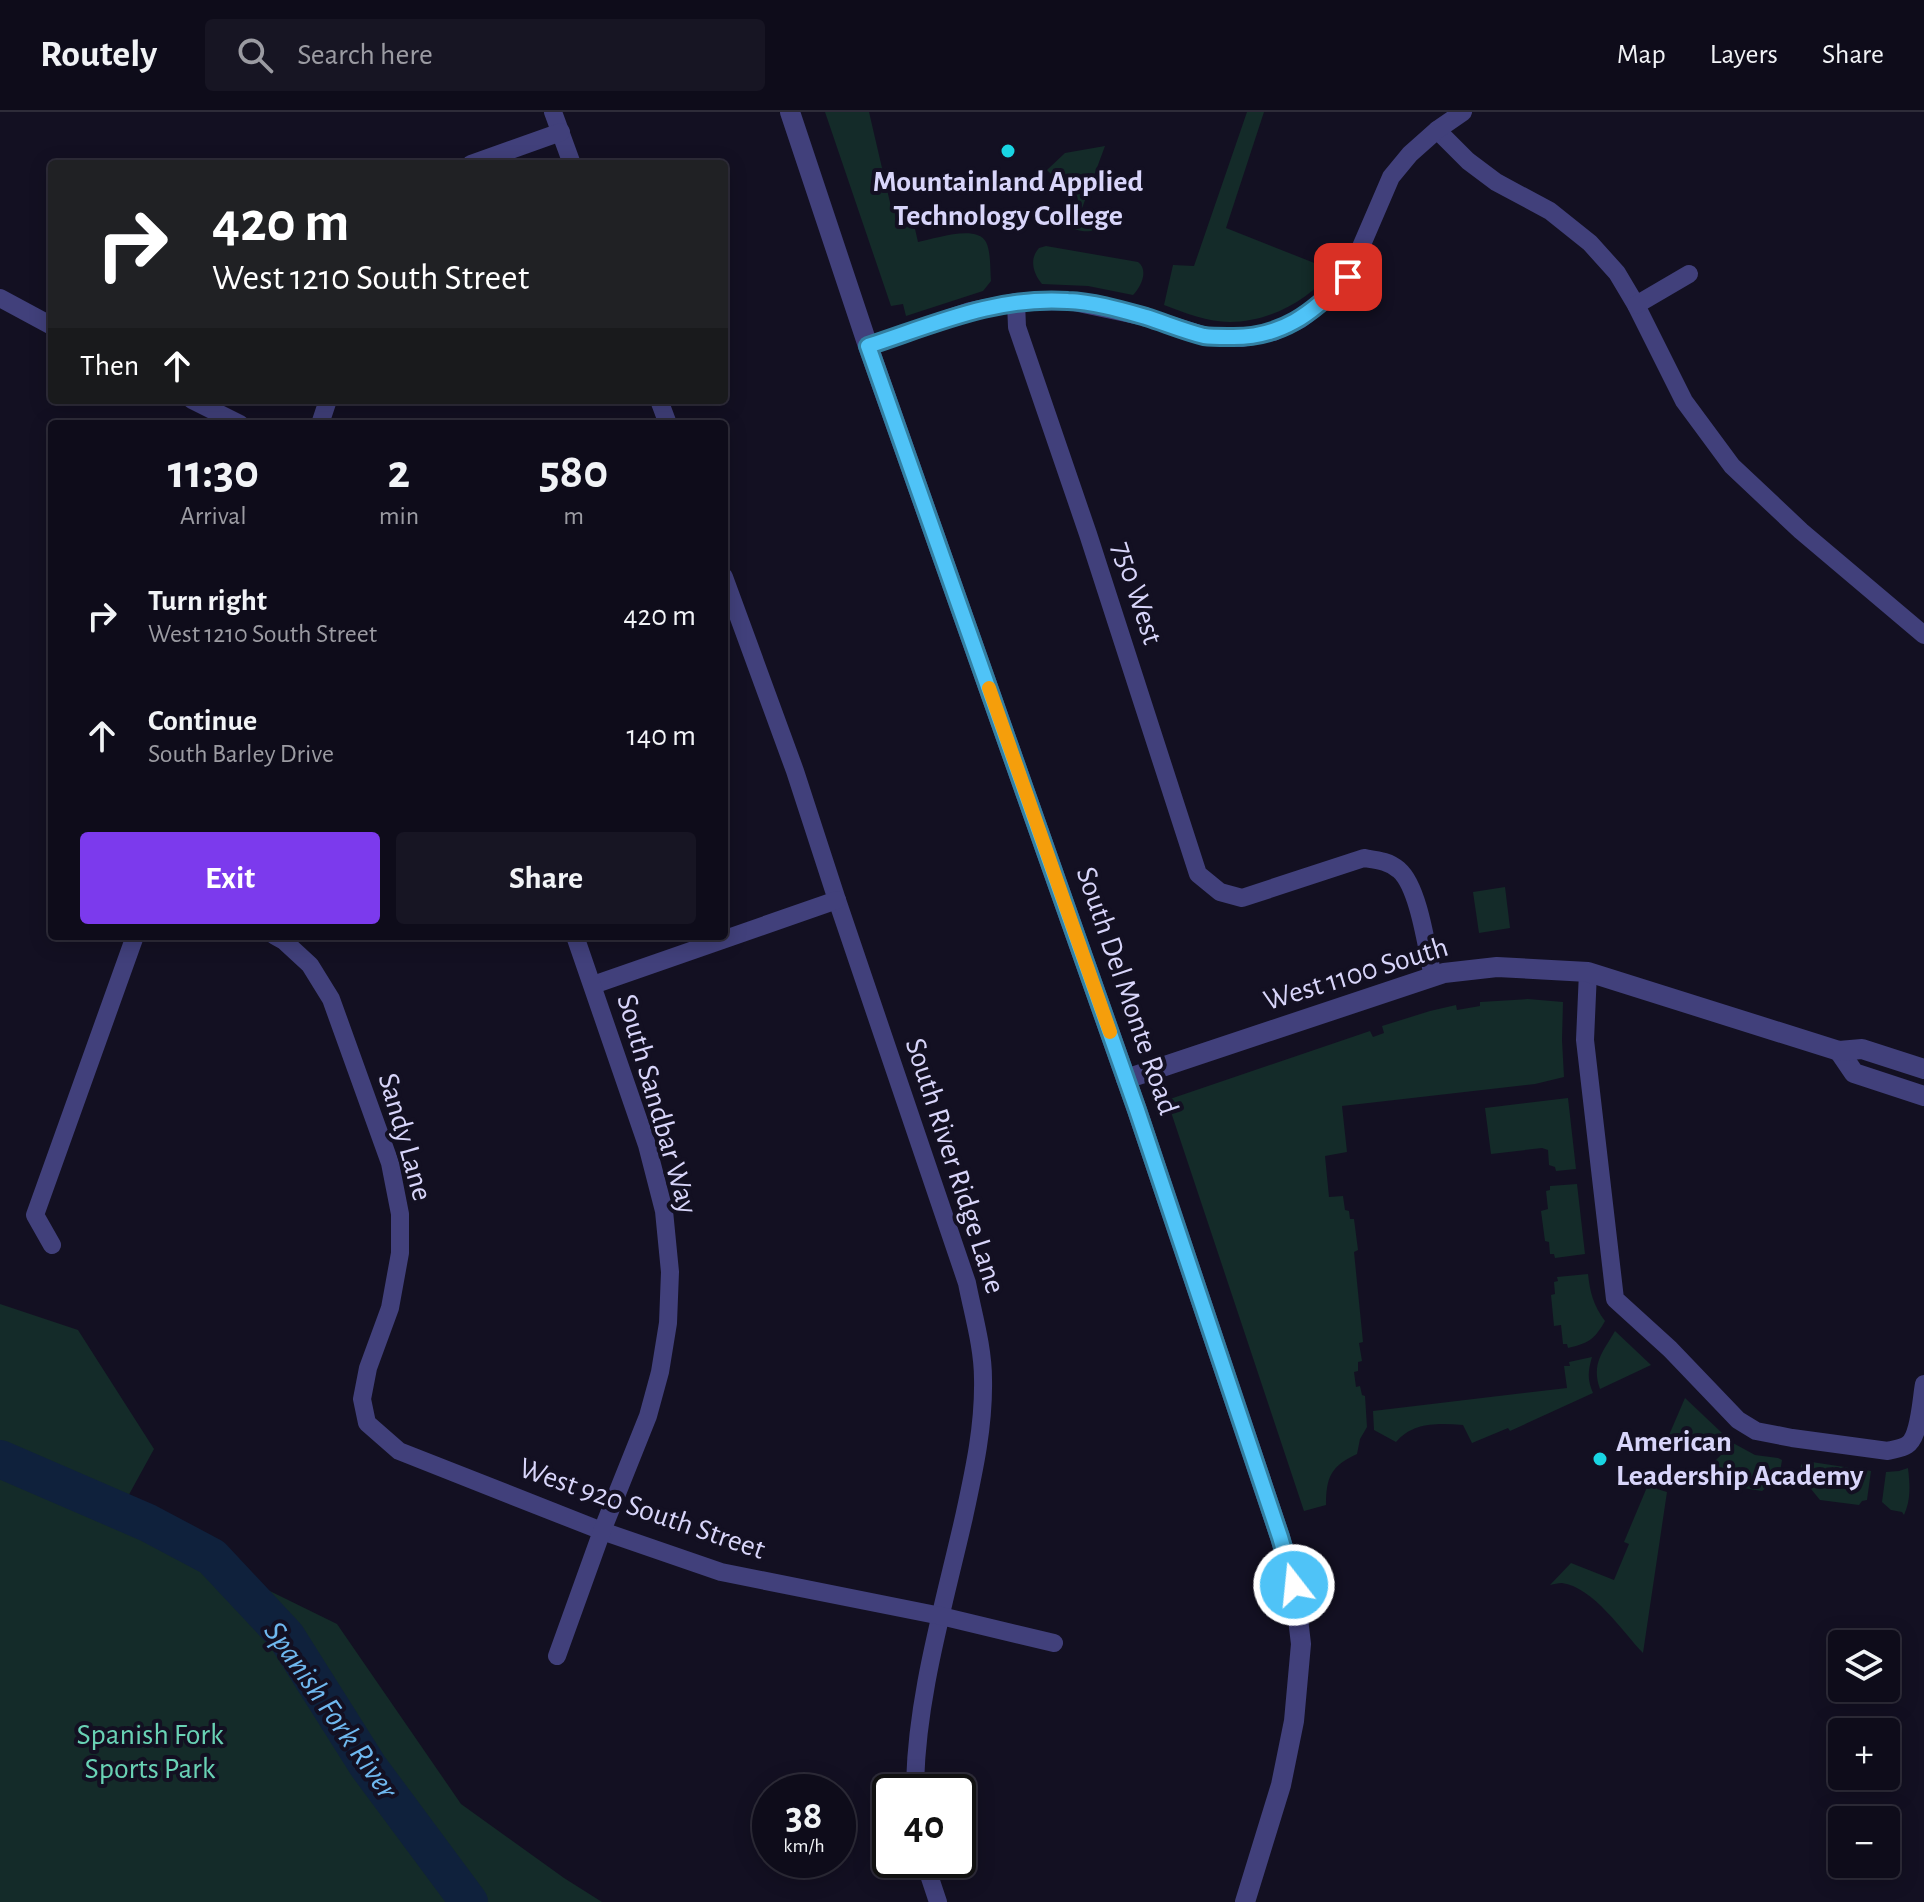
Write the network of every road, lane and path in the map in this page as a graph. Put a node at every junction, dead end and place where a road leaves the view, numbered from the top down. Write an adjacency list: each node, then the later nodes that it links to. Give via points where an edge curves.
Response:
1 (553, 112): 5 (street)
2 (790, 112): 13 (street, South Del Monte Road)
3 (1463, 112): 4 (street)
4 (1437, 130): 10 (street, via 1391,177 1348,277 1301,319 1273,332 1242,338 1206,336 1083,303); 11 (street, via 1496,182 1550,211 1590,243)
5 (561, 132): 6 (street); 7 (street)
6 (482, 160)
7 (571, 160)
8 (1689, 274): 11 (street)
9 (0, 298): 12 (street)
10 (1016, 302): 13 (street, via 970,311); 25 (street, 750 West, via 1017,327 1198,874 1220,892 1242,898 1364,858 1384,861 1413,888)
11 (1636, 305): 17 (street, via 1684,401 1732,466)
12 (48, 324)
13 (868, 346): 29 (street, South Del Monte Road)
14 (200, 404): 15 (street)
15 (232, 420)
16 (728, 588): 18 (street, South River Ridge Lane)
17 (1924, 635)
18 (837, 900): 19 (street); 35 (street, South River Ridge Lane, via 967,1283 984,1376 974,1471)
19 (728, 938)
20 (134, 940): 31 (street, via 35,1215)
21 (282, 940): 33 (street, Sandy Lane, via 310,965 331,999 390,1163 400,1214 400,1253 390,1308 362,1399)
22 (576, 940): 26 (street, South Sandbar Way)
23 (722, 940): 26 (street)
24 (1588, 972): 25 (street, West 1100 South, via 1497,967); 27 (street, West 1100 South); 32 (street, via 1585,1040 1615,1299 1738,1420 1756,1431 1888,1451 1901,1448 1915,1435)
25 (1433, 977): 29 (street, West 1100 South)
26 (593, 985): 34 (street, South Sandbar Way, via 647,1145 664,1211 670,1272 660,1372)
27 (1839, 1051): 28 (street, West 1100 South, via 1862,1049); 30 (street, West 1100 South, via 1854,1073)
28 (1924, 1069)
29 (1126, 1079): 41 (street, South Del Monte Road, via 1294,1585 1301,1644 1294,1721 1281,1785)
30 (1924, 1096)
31 (52, 1245)
32 (1924, 1384)
33 (367, 1423): 34 (street, West 920 South Street, via 399,1451)
34 (602, 1531): 35 (street, West 920 South Street, via 721,1572); 37 (street, South Sandbar Way)
35 (941, 1616): 36 (street, West 920 South Street); 38 (street, South River Ridge Lane)
36 (1054, 1643)
37 (557, 1656)
38 (915, 1774)
39 (930, 1878): 40 (street)
40 (938, 1902)
41 (1245, 1902)

